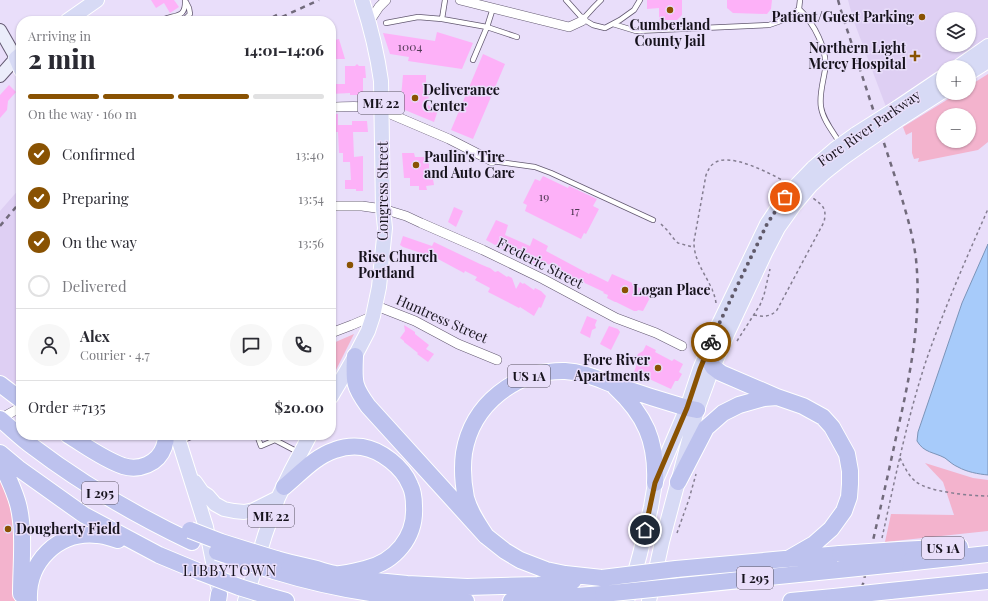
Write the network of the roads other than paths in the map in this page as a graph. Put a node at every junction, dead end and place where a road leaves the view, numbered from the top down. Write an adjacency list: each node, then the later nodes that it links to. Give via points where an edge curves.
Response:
1 (185, 0): 14 (lane, via 184,11); 15 (lane, via 189,8)
2 (362, 0): 18 (main road, Congress Street / ME 22)
3 (386, 0): 18 (street)
4 (445, 0): 16 (lane)
5 (460, 0): 11 (street)
6 (566, 0): 17 (lane)
7 (601, 0): 17 (lane)
8 (640, 0): 20 (lane, via 634,10)
9 (800, 0): 12 (lane)
10 (95, 1): 13 (main road)
11 (492, 8): 17 (street, via 569,27); 21 (lane)
12 (799, 9): 20 (lane, via 784,20 769,25 636,31); 38 (lane, via 811,23 820,41 825,58 820,93 821,108)
13 (74, 16)
14 (173, 16)
15 (188, 16)
16 (442, 19): 19 (lane, via 418,17); 21 (lane)
17 (583, 19): 20 (lane, via 606,28)
18 (369, 22): 35 (main road, Congress Street / ME 22, via 379,65)
19 (386, 23)
20 (613, 24)
21 (487, 27): 23 (lane); 26 (lane)
22 (0, 30): 25 (main road)
23 (517, 37)
24 (988, 46): 27 (main road)
25 (16, 56)
26 (473, 60)
27 (968, 60)
28 (988, 61): 30 (main road)
29 (16, 63): 31 (main road)
30 (976, 69)
31 (0, 76)
32 (936, 83): 36 (main road, Fore River Parkway)
33 (936, 94): 36 (main road, Fore River Parkway)
34 (336, 107): 35 (street)
35 (381, 109): 39 (street); 42 (main road, Congress Street / ME 22)
36 (899, 113): 37 (main road, Fore River Parkway, bridge)
37 (858, 140): 38 (main road, Fore River Parkway); 40 (main road, Fore River Parkway, via 842,158)
38 (841, 144): 40 (main road, Fore River Parkway)
39 (492, 161): 43 (lane, via 536,167)
40 (819, 170): 49 (main road, Fore River Parkway, bridge, via 811,186 790,200 728,332)
41 (336, 206): 42 (street, Frederic Street)
42 (383, 209): 44 (main road, Congress Street / ME 22, via 385,228); 46 (street, Frederic Street, via 406,216 483,250 616,318)
43 (653, 220)
44 (374, 310): 45 (street, via 352,325); 47 (main road, Congress Street / ME 22, via 368,331); 48 (street, Huntress Street, via 415,321 458,344)
45 (336, 331)
46 (682, 346)
47 (356, 356): 52 (main road, Congress Street / ME 22); 74 (highway, via 354,379 359,394)
48 (497, 360)
49 (709, 361): 54 (highway, via 721,373); 55 (main road, Fore River Parkway, via 700,369)
50 (612, 384): 55 (highway, US 1A); 71 (highway, via 632,404 648,430 656,467); 74 (highway, US 1A, via 576,372 547,372 527,377 508,386 485,405 468,437 463,476 467,499 475,519)
51 (4, 387): 53 (highway)
52 (336, 389)
53 (16, 396)
54 (777, 397): 70 (highway, via 739,405 723,413 706,428); 79 (highway, via 803,406 823,417 832,426 847,454 850,471 849,497 844,511 831,529 814,544)
55 (692, 409): 70 (main road, Fore River Parkway); 71 (main road, Fore River Parkway)
56 (16, 411): 57 (street)
57 (0, 419): 58 (highway, I 295)
58 (16, 433)
59 (24, 440): 73 (highway, I 295, via 104,496)
60 (76, 440): 61 (highway, via 106,458 133,468 152,463)
61 (171, 440)
62 (175, 440): 69 (main road)
63 (259, 440): 64 (lane, via 262,446)
64 (275, 440): 67 (lane)
65 (307, 440): 67 (main road, ME 22)
66 (0, 453): 75 (highway, I 295, via 84,515)
67 (300, 453): 72 (main road, ME 22)
68 (0, 461): 87 (highway, via 15,495 20,515)
69 (189, 473): 72 (main road, via 202,492 224,509 244,512 254,510); 73 (main road)
70 (678, 482): 94 (main road, Fore River Parkway)
71 (655, 483): 93 (main road, Fore River Parkway)
72 (281, 492): 82 (highway, via 317,459 336,449 348,447 374,450 394,463 404,474 413,496 414,511 413,525 408,538 390,559 356,571); 89 (main road, ME 22)
73 (196, 533): 81 (highway, bridge); 86 (main road)
74 (486, 536): 83 (highway, US 1A, via 520,560 546,570)
75 (140, 545): 88 (highway, via 88,534 63,541 50,549 37,564 30,583); 90 (highway, I 295, bridge, via 239,587)
76 (988, 546): 78 (highway, US 1A)
77 (988, 554): 78 (highway, I 295)
78 (897, 556): 80 (highway, I 295, bridge)
79 (788, 559): 80 (highway, US 1A); 83 (highway, US 1A, bridge)
80 (839, 562): 92 (highway, I 295, bridge, via 672,587)
81 (275, 565): 82 (highway); 91 (highway, via 300,579 336,587 399,597)
82 (336, 574): 83 (highway, via 376,581 467,587 538,585)
83 (602, 578)
84 (988, 581): 85 (highway)
85 (890, 594): 95 (highway, bridge); 96 (highway)
86 (219, 599)
87 (22, 601)
88 (29, 601)
89 (245, 601)
90 (286, 601)
91 (466, 601)
92 (511, 601)
93 (627, 601)
94 (648, 601)
95 (791, 601)
96 (871, 601)

